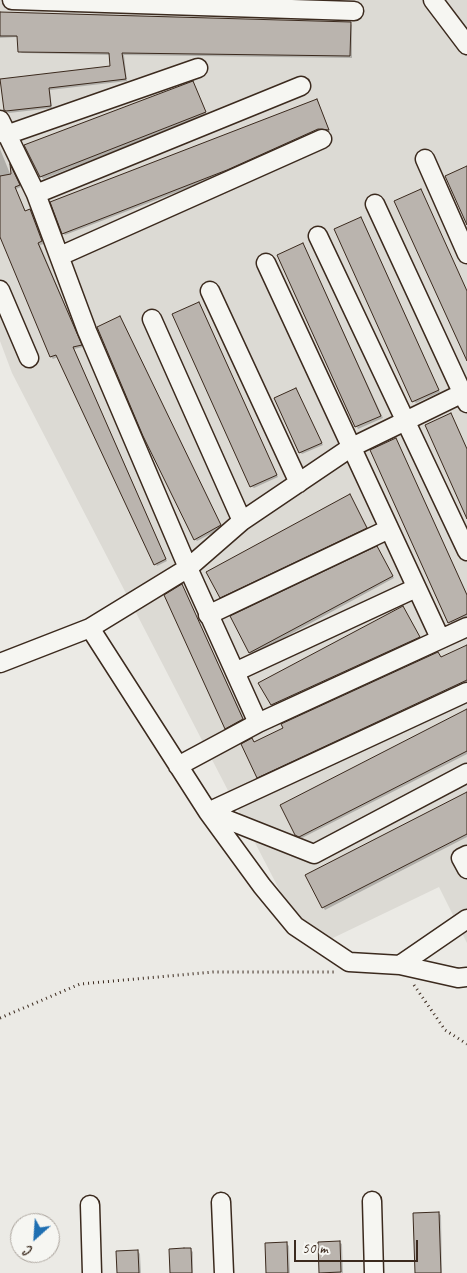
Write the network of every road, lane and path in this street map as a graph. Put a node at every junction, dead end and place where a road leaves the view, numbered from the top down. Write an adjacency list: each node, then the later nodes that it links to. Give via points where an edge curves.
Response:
1 (12, 0): 3 (street)
2 (433, 0): 4 (street)
3 (354, 11)
4 (467, 45)
5 (198, 68): 7 (street)
6 (301, 86): 10 (street)
7 (3, 128): 10 (street)
8 (322, 140): 14 (street)
9 (425, 159): 13 (street)
10 (36, 194): 14 (street)
11 (375, 204): 20 (street)
12 (318, 236): 21 (street)
13 (467, 254)
14 (60, 256): 27 (street, via 87,331)
15 (266, 263): 22 (street)
16 (0, 290): 19 (street)
17 (210, 291): 23 (street)
18 (152, 319): 24 (street)
19 (29, 358)
20 (466, 396): 21 (street)
21 (406, 421): 22 (street); 26 (street)
22 (350, 448): 23 (street); 25 (street)
23 (299, 483): 24 (street)
24 (242, 521): 27 (street)
25 (389, 529): 28 (street); 29 (street)
26 (467, 551)
27 (188, 568): 29 (street); 31 (street)
28 (416, 588): 32 (street); 34 (street)
29 (208, 615): 34 (street)
30 (467, 627): 32 (street)
31 (90, 628): 33 (street); 37 (street)
32 (440, 638): 36 (street)
33 (0, 663)
34 (235, 672): 36 (street)
35 (467, 692): 39 (street)
36 (258, 723): 37 (street)
37 (178, 766): 39 (street)
38 (467, 773): 39 (street, via 314,854)
39 (208, 812): 43 (street, via 295,926 349,962)
40 (467, 855): 41 (street, via 462,858)
41 (467, 869)
42 (467, 919): 43 (street)
43 (400, 965): 45 (street, via 458,978); 47 (path, via 445,1030)
44 (340, 972): 46 (path, via 213,972 80,984)
45 (467, 977)
46 (0, 1018)
47 (467, 1044)
48 (372, 1201): 53 (street)
49 (221, 1202): 52 (street)
50 (90, 1205): 51 (street)
51 (92, 1273)
52 (224, 1273)
53 (374, 1273)

